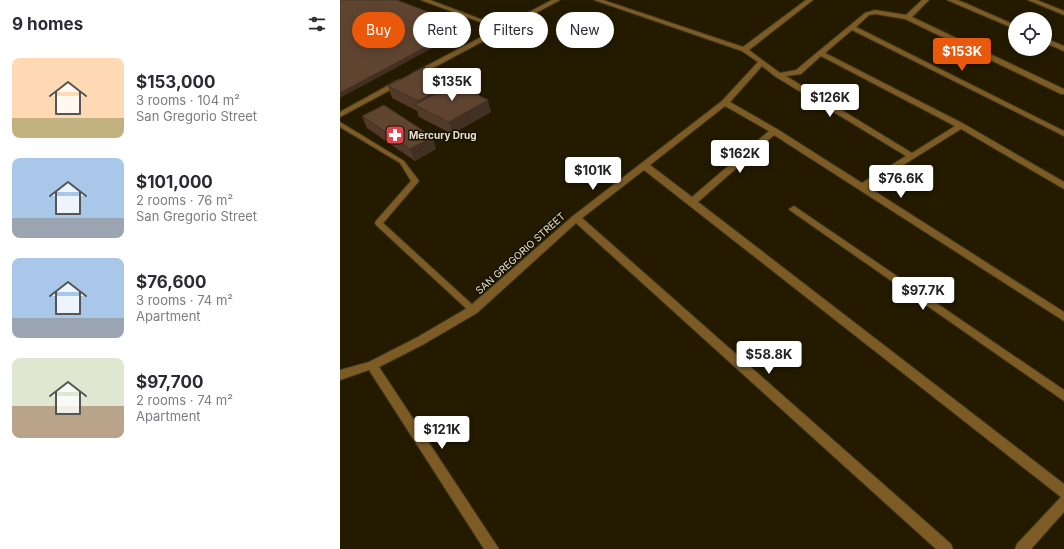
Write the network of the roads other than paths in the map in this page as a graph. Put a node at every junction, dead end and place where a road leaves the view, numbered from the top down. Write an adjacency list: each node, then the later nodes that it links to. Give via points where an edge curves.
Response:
1 (424, 0): 11 (street)
2 (557, 0): 8 (street)
3 (597, 0): 17 (street)
4 (810, 0): 17 (street)
5 (926, 0): 10 (street)
6 (950, 0): 12 (street)
7 (1031, 0): 9 (street)
8 (533, 12)
9 (1064, 13)
10 (907, 17): 13 (street, via 875,12 867,14); 21 (street)
11 (479, 20)
12 (1008, 24)
13 (850, 27): 18 (street); 27 (street)
14 (479, 40): 23 (street)
15 (1052, 43): 16 (street)
16 (1064, 49)
17 (744, 50): 19 (street)
18 (821, 53): 20 (street, via 798,72); 25 (street)
19 (762, 62): 20 (street); 22 (street, SAN GREGORIO STREET)
20 (779, 75): 28 (street)
21 (1064, 92)
22 (724, 103): 26 (street); 29 (street, SAN GREGORIO STREET)
23 (340, 115)
24 (340, 124): 35 (lane, via 402,162 415,181 379,223)
25 (961, 126): 28 (street); 30 (street)
26 (774, 131): 31 (street); 32 (street)
27 (1064, 134)
28 (912, 156): 31 (street)
29 (644, 165): 32 (street); 34 (street, SAN GREGORIO STREET)
30 (1064, 186)
31 (862, 187): 36 (street)
32 (692, 202): 40 (street)
33 (794, 208): 39 (street)
34 (576, 218): 35 (street, SAN GREGORIO STREET); 43 (street)
35 (473, 310): 37 (street, SAN GREGORIO STREET)
36 (1064, 317)
37 (372, 365): 38 (street, SAN GREGORIO STREET); 42 (street)
38 (340, 375)
39 (1064, 396)
40 (1064, 492)
41 (1064, 502): 44 (street)
42 (492, 549)
43 (946, 549)
44 (1022, 549)

